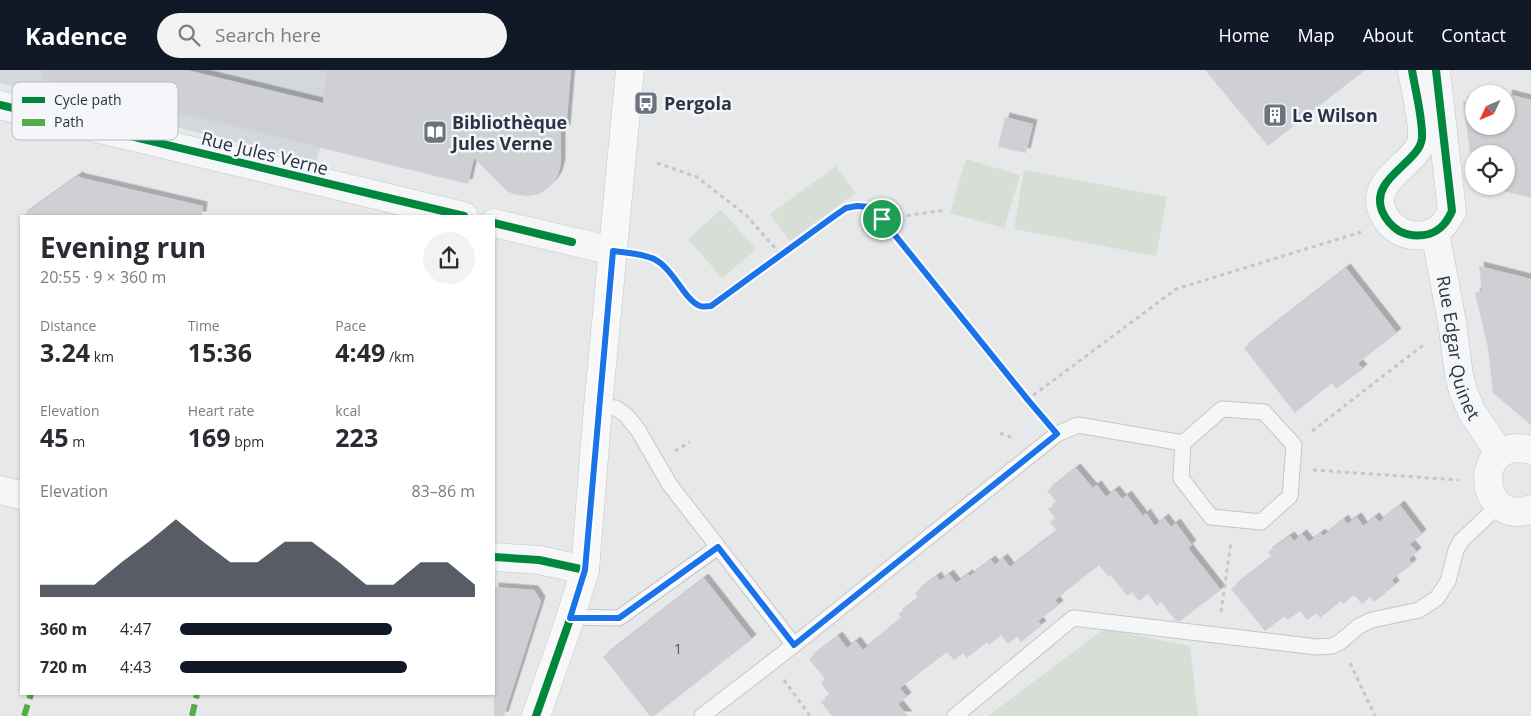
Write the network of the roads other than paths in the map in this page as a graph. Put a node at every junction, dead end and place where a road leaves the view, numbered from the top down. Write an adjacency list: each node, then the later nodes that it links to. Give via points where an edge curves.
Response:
1 (630, 70): 8 (street)
2 (1412, 70): 7 (street, via 1422,139 1418,150 1391,176 1380,206 1389,223 1400,231 1412,236)
3 (1436, 70): 7 (street, via 1452,211 1447,222)
4 (146, 140): 5 (street, Rue Jules Verne)
5 (460, 215)
6 (495, 224): 8 (street)
7 (1435, 232): 12 (street, Rue Edgar Quinet, via 1463,391 1472,412)
8 (613, 251): 9 (street)
9 (598, 407): 17 (lane, via 616,408 627,416 670,485); 19 (street)
10 (1183, 443): 10 (lane, via 1222,409 1264,412 1294,445 1290,496 1261,522 1211,517 1181,478); 21 (lane, via 1078,424 1057,434)
11 (1531, 450): 12 (street, via 1516,448)
12 (1500, 454): 14 (street, via 1490,467)
13 (0, 490): 15 (street)
14 (1493, 494): 16 (street, via 1517,512); 24 (lane, via 1456,550 1448,581 1437,598 1419,610 1365,623 1332,646 1317,647 1073,618)
15 (20, 495)
16 (1531, 509)
17 (718, 547): 20 (lane, via 619,618); 21 (lane)
18 (495, 557): 19 (street, via 540,560)
19 (585, 570): 20 (street)
20 (570, 618): 22 (street)
21 (794, 645): 23 (lane)
22 (536, 716)
23 (702, 716)
24 (955, 716)

